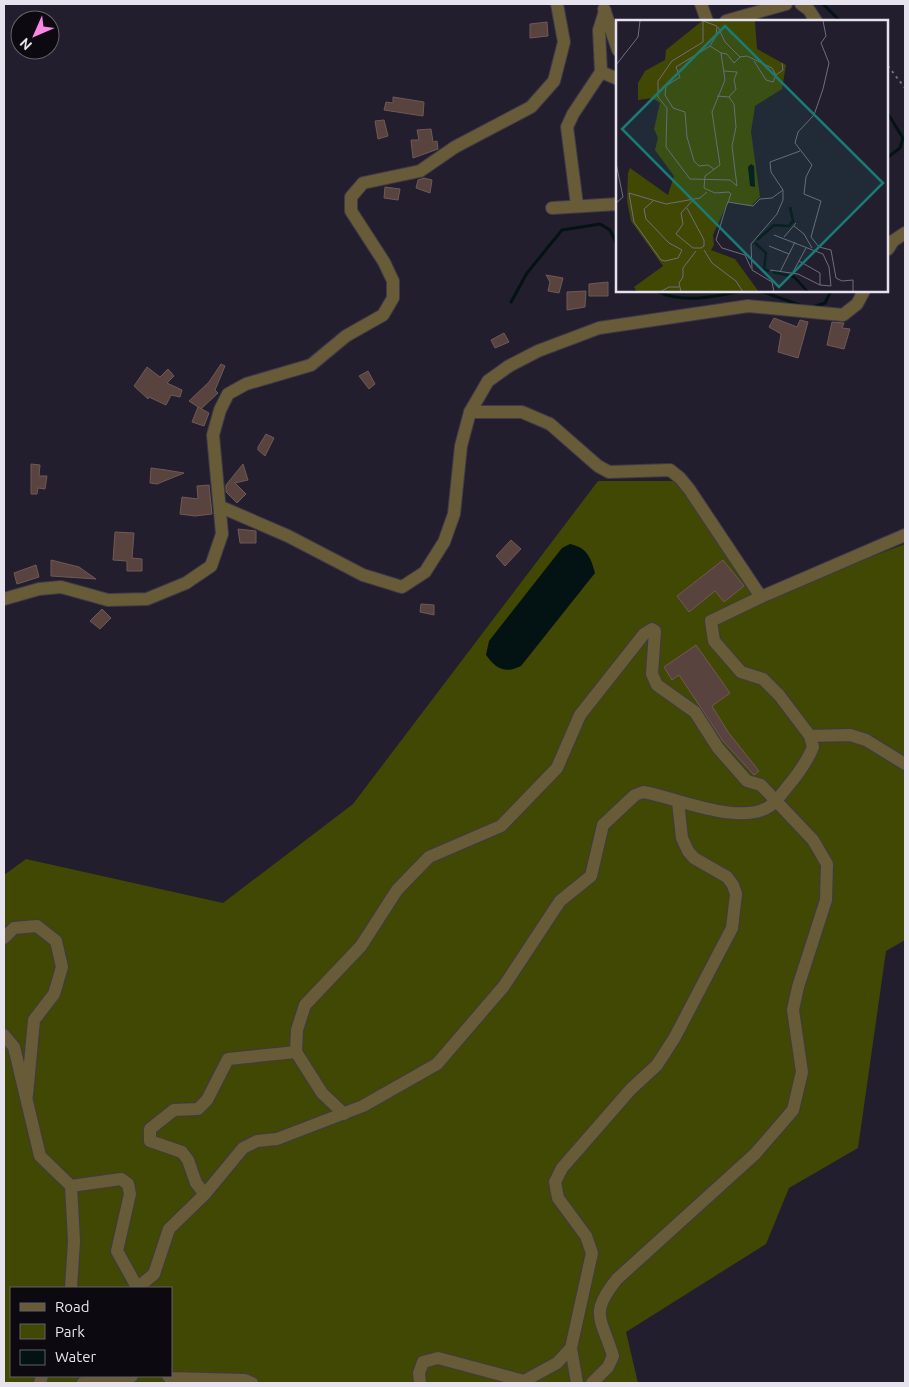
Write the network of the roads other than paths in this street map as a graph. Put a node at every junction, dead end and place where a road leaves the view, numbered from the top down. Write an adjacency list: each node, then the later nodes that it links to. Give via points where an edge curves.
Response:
1 (557, 4): 19 (street, via 564,42 554,81 531,107 455,147 420,171 363,184 351,196 352,211 393,281 393,298 384,314 346,336 311,365 246,384 228,394 213,435)
2 (701, 4): 6 (street)
3 (786, 4): 7 (street)
4 (801, 4): 8 (street)
5 (604, 7): 9 (street); 10 (street, via 599,30)
6 (707, 20)
7 (730, 20)
8 (815, 20)
9 (616, 44)
10 (601, 72): 11 (street); 13 (street, via 567,127)
11 (616, 79)
12 (616, 204): 13 (street)
13 (577, 205): 14 (street)
14 (552, 208)
15 (905, 233): 16 (street)
16 (889, 248)
17 (863, 292): 18 (street, via 857,304 843,315 748,306 599,328 538,351 509,366 488,381)
18 (470, 412): 19 (street, via 461,446 454,514 444,542 425,572 402,587 363,575 288,536); 21 (street, via 522,412 550,424 609,472 670,470 689,489)
19 (221, 507): 24 (street, via 222,534 211,566 186,582 147,598 108,600 61,587 39,589)
20 (905, 535): 22 (street)
21 (752, 585): 22 (street); 23 (street)
22 (790, 586): 23 (street)
23 (761, 597): 25 (street, via 711,621 714,641 741,672 763,679)
24 (4, 599)
25 (810, 736): 26 (street, via 850,735 866,740); 27 (street, via 813,747 806,764)
26 (905, 764)
27 (776, 800): 28 (street, via 769,807 749,814); 31 (street, via 761,785 747,781 718,748 695,712 657,685 652,674 656,637 652,629 644,634 580,715 557,768 507,820 501,826 429,858 397,890 360,946 305,1005 297,1030); 45 (street, via 813,840 827,864 826,900 793,1010 802,1072 793,1110 755,1154 617,1279 602,1298 599,1314 613,1356 608,1367)
28 (678, 802): 33 (street, via 643,792 603,825 591,876 560,902 504,986 437,1064); 38 (street, via 682,838 688,851 727,877 733,885 736,894 732,928 675,1037 656,1066 631,1088 562,1168 555,1182 558,1198 586,1236 592,1253)
29 (4, 938): 32 (street, via 14,928 37,926 56,941 62,967 54,994 34,1020)
30 (4, 1034): 32 (street, via 14,1047)
31 (296, 1052): 33 (street, via 322,1093); 35 (street, via 228,1059 198,1109 174,1110 150,1129 150,1141 182,1152 196,1184)
32 (26, 1105): 34 (street, via 40,1156)
33 (344, 1114): 35 (street, via 243,1148)
34 (71, 1186): 36 (street, via 74,1241); 37 (street, via 121,1179 128,1184 130,1194 117,1252)
35 (205, 1194): 37 (street, via 169,1228 154,1274)
36 (71, 1287)
37 (137, 1287)
38 (571, 1348): 43 (street, via 557,1363 524,1381 438,1358 423,1362); 44 (street)
39 (130, 1377): 41 (street)
40 (169, 1377): 42 (street)
41 (83, 1383)
42 (252, 1383)
43 (420, 1383)
44 (577, 1383)
45 (592, 1383)

